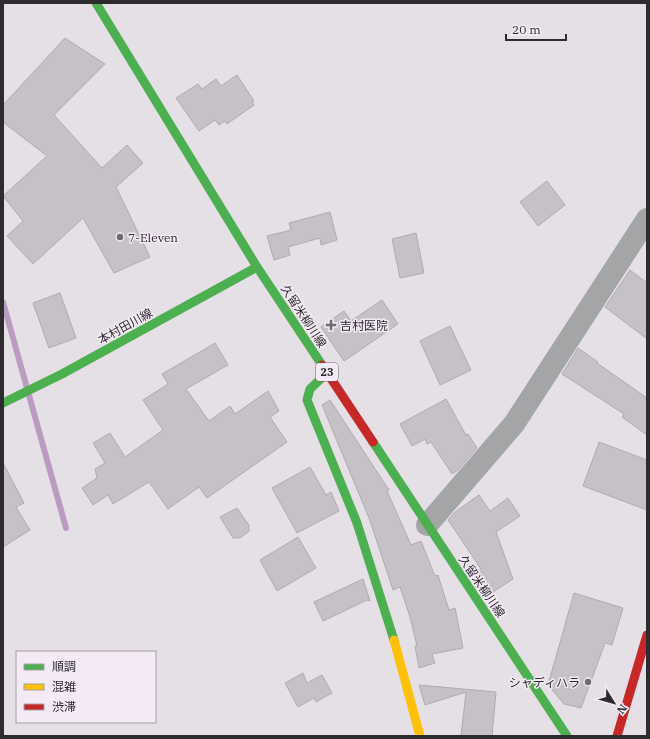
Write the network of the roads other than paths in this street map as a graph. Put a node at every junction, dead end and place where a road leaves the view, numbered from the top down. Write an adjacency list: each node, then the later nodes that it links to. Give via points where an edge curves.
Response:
1 (96, 3): 3 (main road, 久留米柳川線 / 23)
2 (647, 219): 6 (street, via 514,424)
3 (258, 267): 4 (main road, 久留米柳川線 / 23); 5 (main road, 本村田川線, via 62,374)
4 (327, 372): 6 (main road, 久留米柳川線 / 23); 8 (main road, via 310,389 307,400 357,523 385,606)
5 (3, 403)
6 (427, 525): 9 (main road, 久留米柳川線 / 23)
7 (647, 635): 10 (main road)
8 (420, 736)
9 (567, 736)
10 (617, 736)

